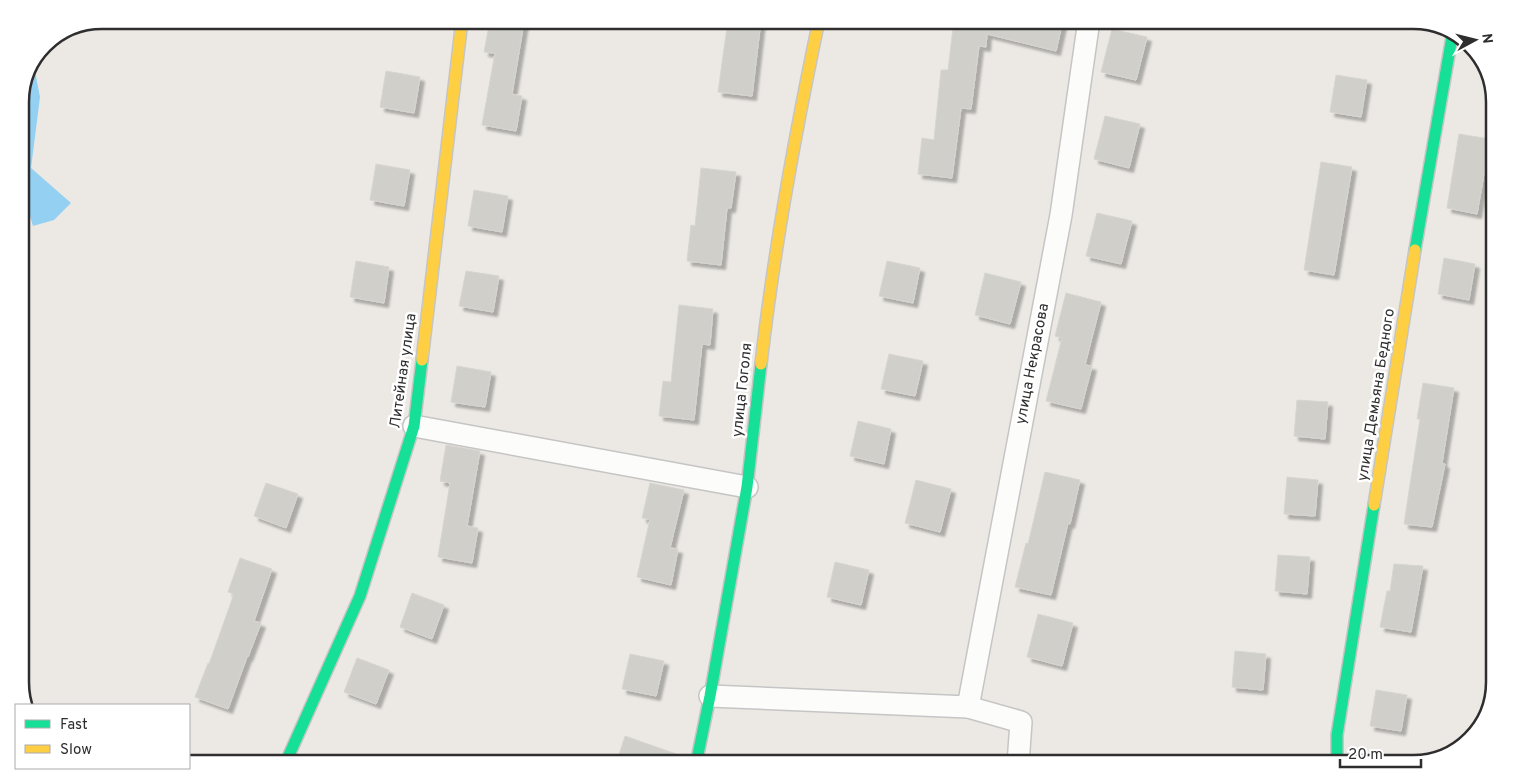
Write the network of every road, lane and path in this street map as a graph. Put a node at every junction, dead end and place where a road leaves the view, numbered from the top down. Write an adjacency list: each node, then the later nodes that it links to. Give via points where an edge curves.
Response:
1 (461, 29): 5 (street, Литейная улица)
2 (817, 29): 6 (street, улица Гоголя, via 796,129 766,312)
3 (1088, 29): 8 (street, улица Некрасова, via 1061,215)
4 (1450, 48): 12 (street, улица Демьяна Бедного, via 1401,334 1337,735)
5 (414, 426): 6 (street); 9 (street, Литейная улица, via 360,596)
6 (747, 487): 7 (street, улица Гоголя)
7 (710, 696): 8 (street); 10 (street, улица Гоголя)
8 (968, 707): 11 (street, via 1020,722)
9 (289, 755)
10 (698, 755)
11 (1018, 755)
12 (1337, 755)

